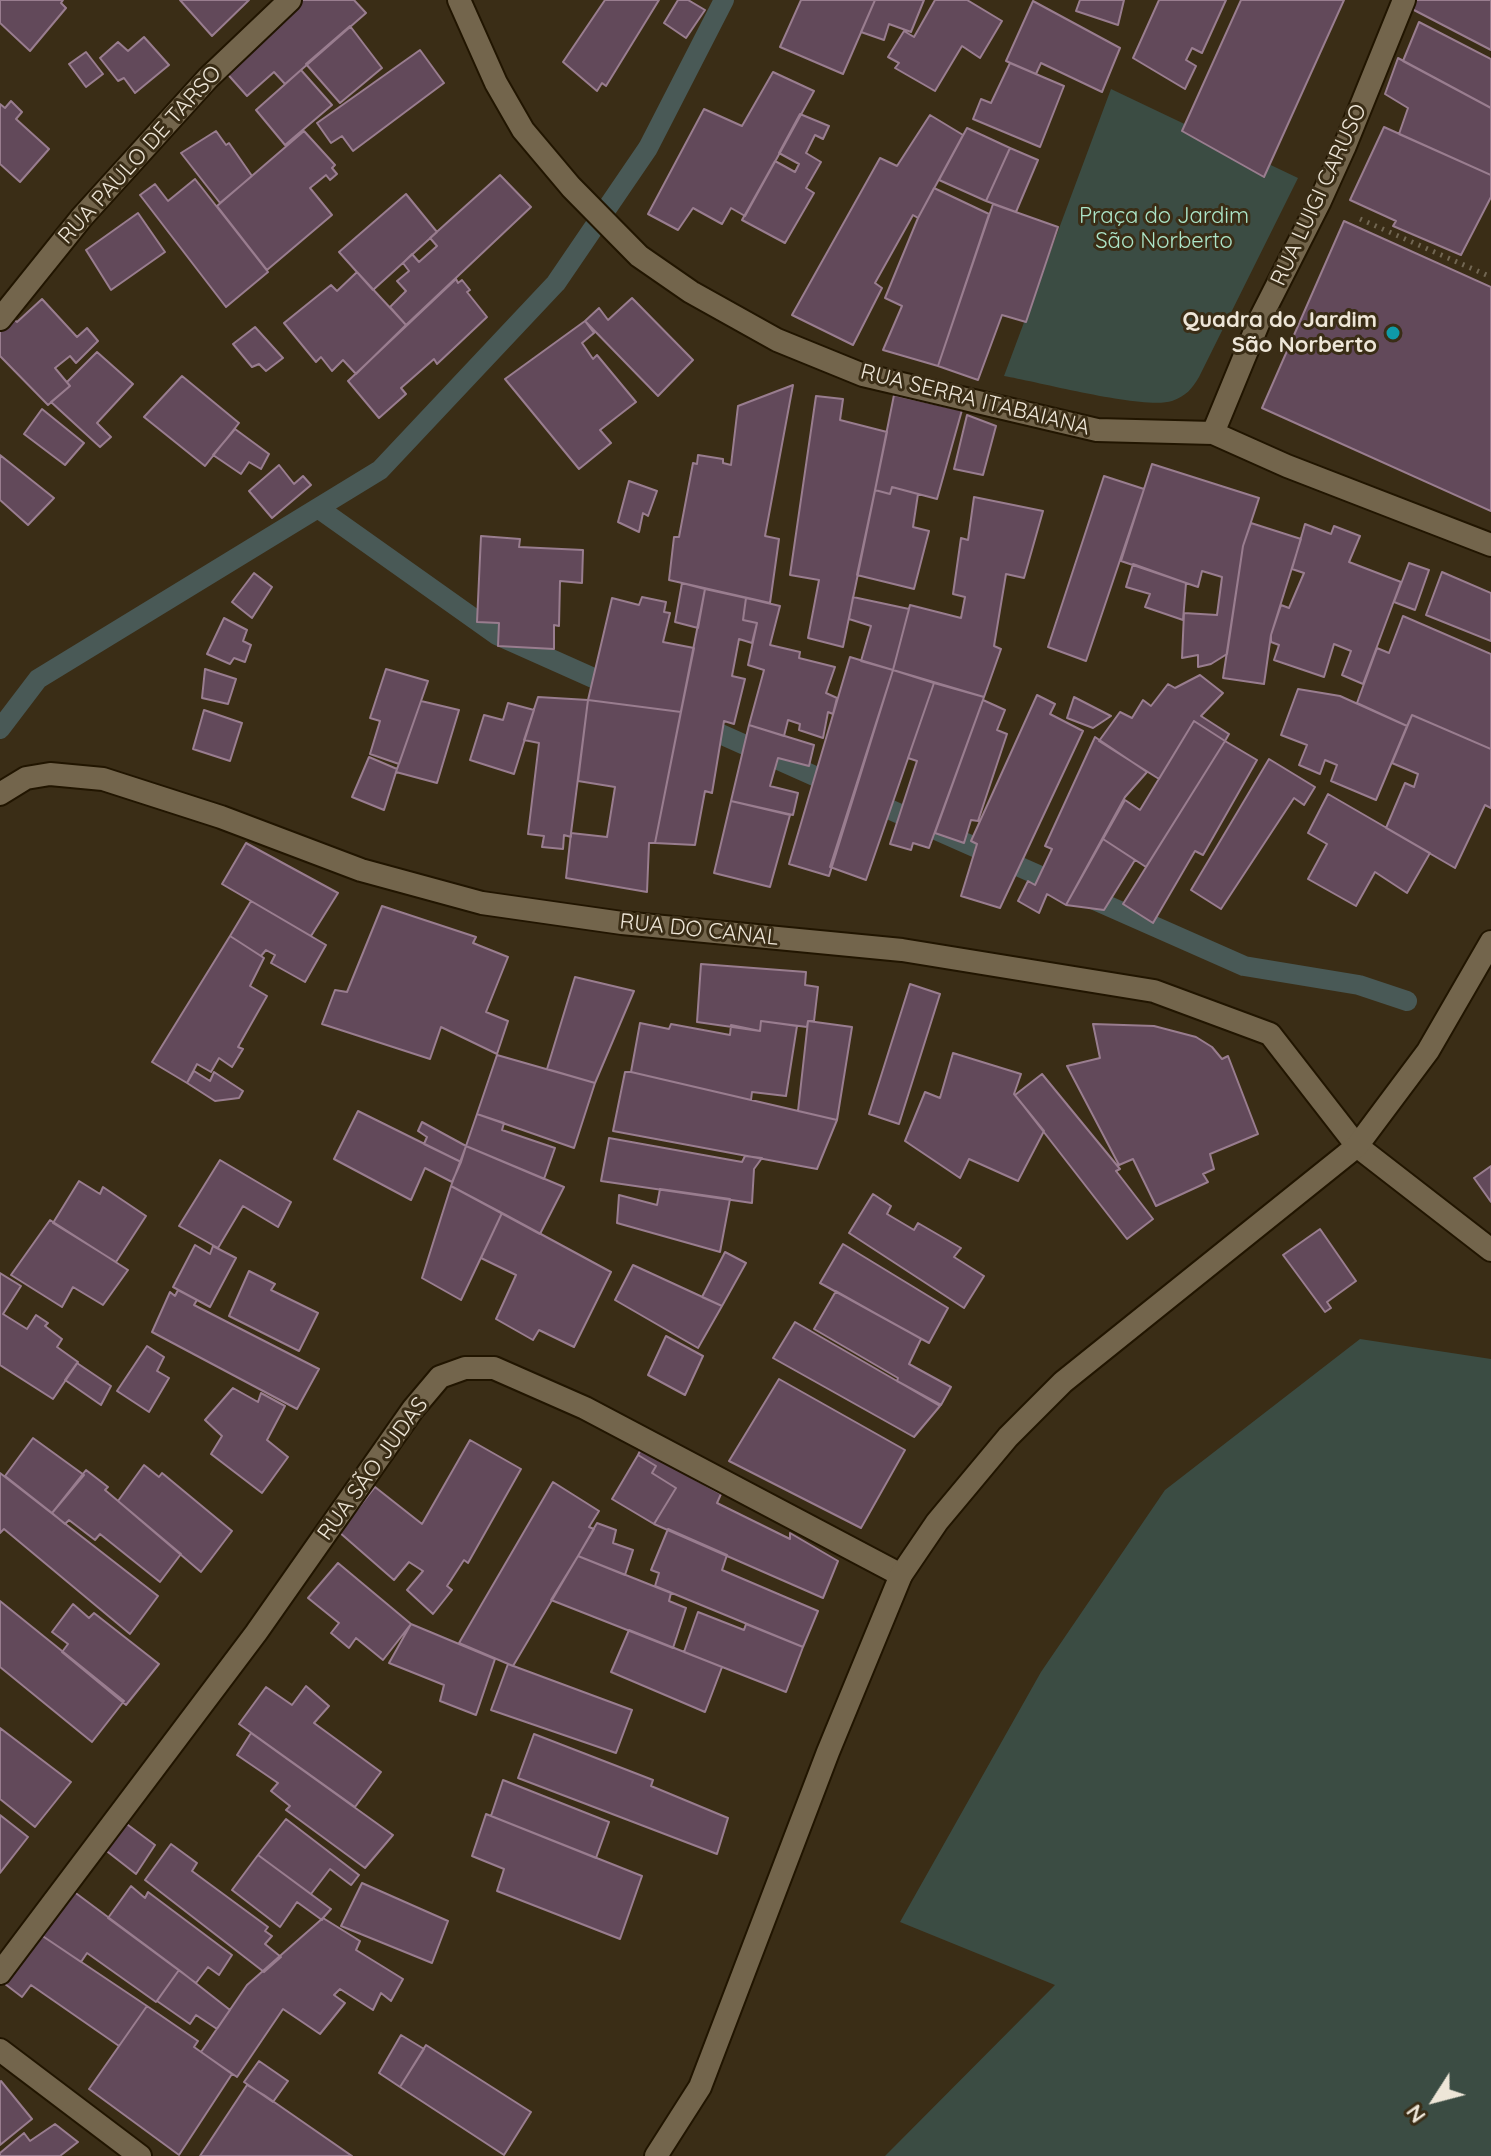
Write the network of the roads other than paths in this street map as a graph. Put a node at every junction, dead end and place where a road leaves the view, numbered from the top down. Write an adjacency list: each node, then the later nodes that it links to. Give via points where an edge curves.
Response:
1 (290, 0): 4 (street, RUA PAULO DE TARSO, via 134,159)
2 (459, 0): 5 (street, RUA SERRA ITABAIANA, via 523,130 639,256 691,292 777,340 863,375 1097,430)
3 (1404, 0): 5 (street, RUA LUIGI CARUSO, via 1320,201 1260,319)
4 (0, 319)
5 (1213, 433): 6 (street, RUA SERRA ITABAIANA)
6 (1491, 545)
7 (0, 794): 9 (street, RUA DO CANAL, via 26,778 50,774 103,779 361,870 482,903 622,923 902,950 1154,991 1270,1034)
8 (1491, 942): 9 (street, via 1428,1051)
9 (1357, 1146): 10 (street, RUA DO CANAL); 11 (street, via 1063,1382 970,1480)
10 (1491, 1250)
11 (901, 1575): 12 (street, RUA SÃO JUDAS, via 585,1408 494,1368 465,1368 440,1377 256,1633); 15 (street, via 700,2087)
12 (0, 1973)
13 (0, 2050): 14 (street)
14 (140, 2156)
15 (656, 2156)

